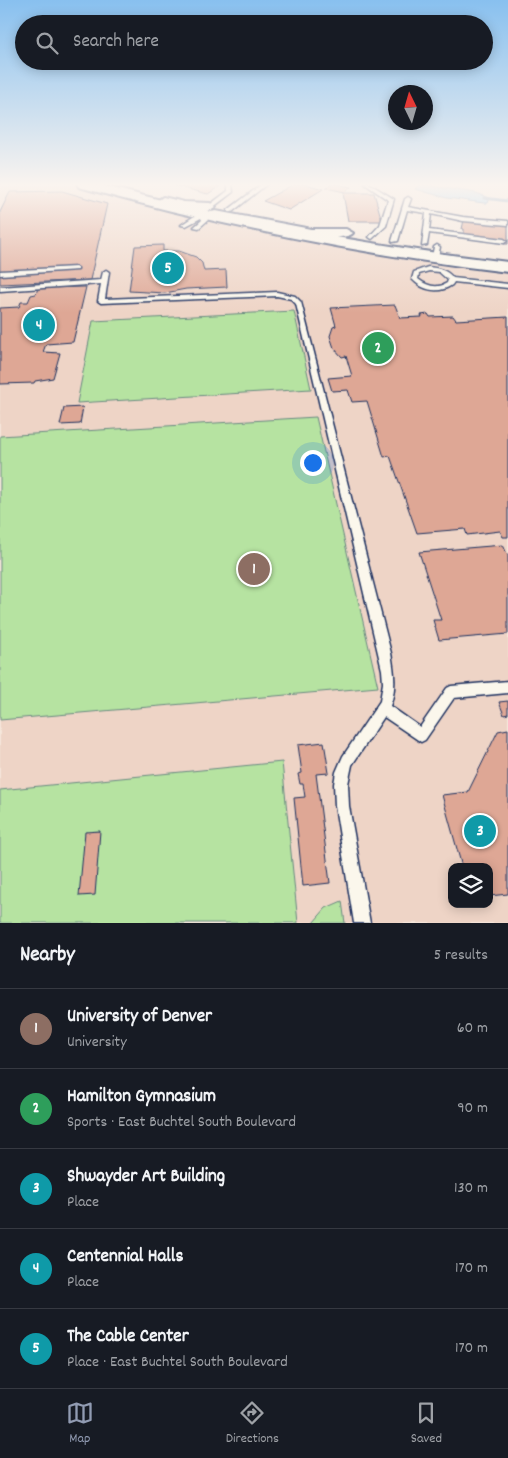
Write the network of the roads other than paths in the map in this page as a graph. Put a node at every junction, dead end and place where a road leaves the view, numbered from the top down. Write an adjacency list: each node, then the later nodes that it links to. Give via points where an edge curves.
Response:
1 (257, 227): 11 (main road, via 300,236)
2 (283, 227): 7 (street, via 311,233)
3 (313, 227): 7 (main road)
4 (382, 227): 8 (lane)
5 (399, 227): 9 (lane)
6 (429, 227): 11 (lane)
7 (346, 233): 8 (main road)
8 (372, 237): 9 (main road)
9 (395, 241): 11 (main road)
10 (506, 248): 11 (main road)
11 (429, 250): 12 (main road); 14 (lane); 14 (lane, via 444,264); 16 (lane, via 415,279 423,286 441,288)
12 (508, 267)
13 (76, 269): 15 (lane)
14 (444, 272): 16 (lane)
15 (0, 273)
16 (451, 280): 17 (lane)
17 (508, 286)
18 (0, 288): 20 (lane, via 105,277 101,301 277,294 288,294 297,300 387,658 389,693)
19 (508, 687): 20 (lane, via 451,692 421,736)
20 (383, 708): 21 (lane, via 349,758 340,785)
21 (362, 923)

